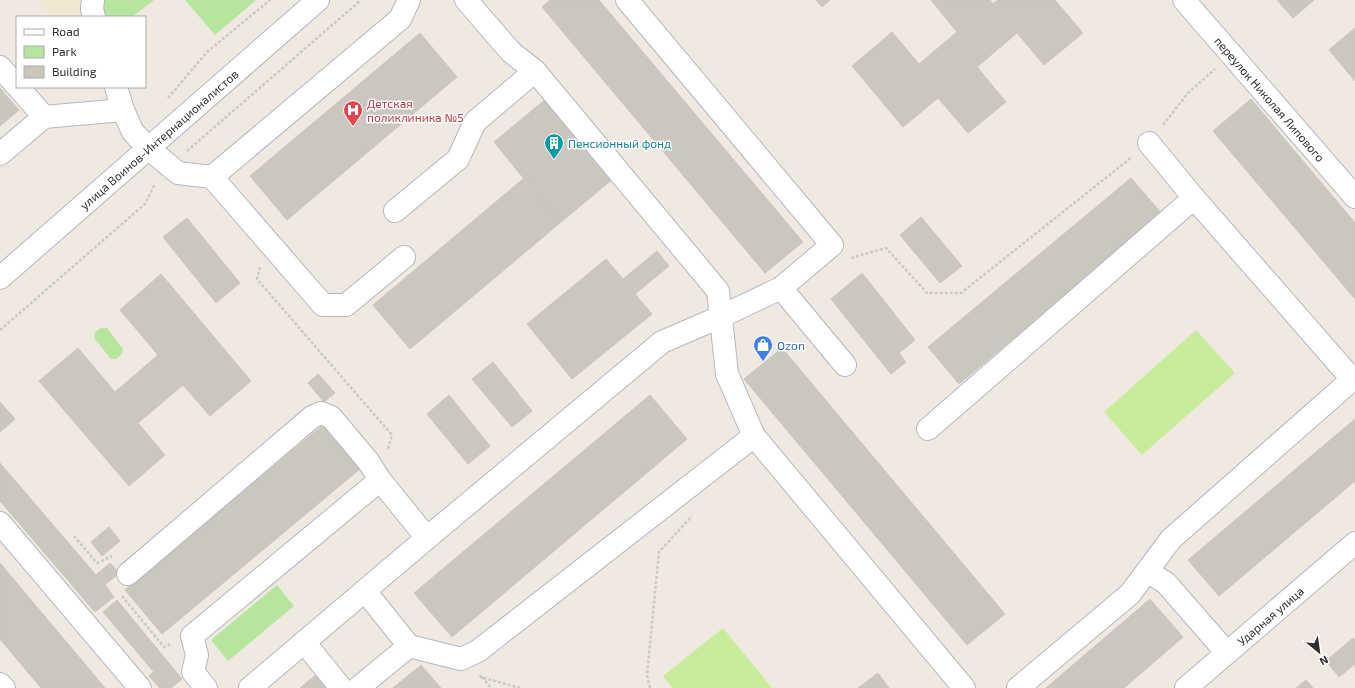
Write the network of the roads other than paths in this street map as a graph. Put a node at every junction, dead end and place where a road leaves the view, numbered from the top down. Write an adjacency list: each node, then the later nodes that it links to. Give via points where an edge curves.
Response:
1 (93, 0): 7 (street)
2 (318, 0): 16 (street, улица Воинов-Интернационалистов)
3 (409, 0): 18 (street, via 400,19)
4 (466, 0): 9 (street, via 511,52)
5 (627, 0): 24 (street, via 832,245)
6 (1184, 0): 20 (street, переулок Николая Липового)
7 (94, 16)
8 (0, 67): 10 (street)
9 (535, 71): 21 (street, via 476,122 458,159); 25 (street, via 718,291)
10 (16, 86)
11 (18, 88): 14 (street)
12 (116, 88): 13 (street)
13 (123, 110): 14 (street); 16 (street, via 133,132)
14 (44, 116): 17 (street)
15 (1149, 144): 19 (street)
16 (148, 148): 18 (street, via 178,173); 23 (street, улица Воинов-Интернационалистов)
17 (0, 154)
18 (212, 177): 22 (street, via 323,305 346,304)
19 (1194, 198): 27 (street); 28 (street)
20 (1355, 198)
21 (395, 212)
22 (404, 257)
23 (0, 278)
24 (781, 288): 25 (street); 26 (street)
25 (720, 317): 29 (street, via 727,374); 32 (street, via 662,342)
26 (845, 365)
27 (1354, 378): 34 (street, via 1171,539)
28 (928, 430)
29 (754, 436): 38 (street, via 478,651 461,659); 47 (street)
30 (380, 480): 32 (street); 35 (street, via 336,422 321,413 312,417); 43 (street, via 192,636 197,655 193,672)
31 (0, 523): 42 (street)
32 (427, 538): 36 (street)
33 (1355, 543): 39 (street, Ударная улица)
34 (1147, 571): 39 (street, via 1166,583); 48 (street, via 1130,594)
35 (128, 574)
36 (365, 591): 37 (street); 38 (street)
37 (304, 642): 44 (street); 45 (street)
38 (409, 646): 46 (street)
39 (1227, 652): 49 (street, Ударная улица)
40 (0, 684): 41 (street)
41 (4, 688)
42 (140, 688)
43 (206, 688)
44 (250, 688)
45 (342, 688)
46 (358, 688)
47 (964, 688)
48 (1018, 688)
49 (1186, 688)

